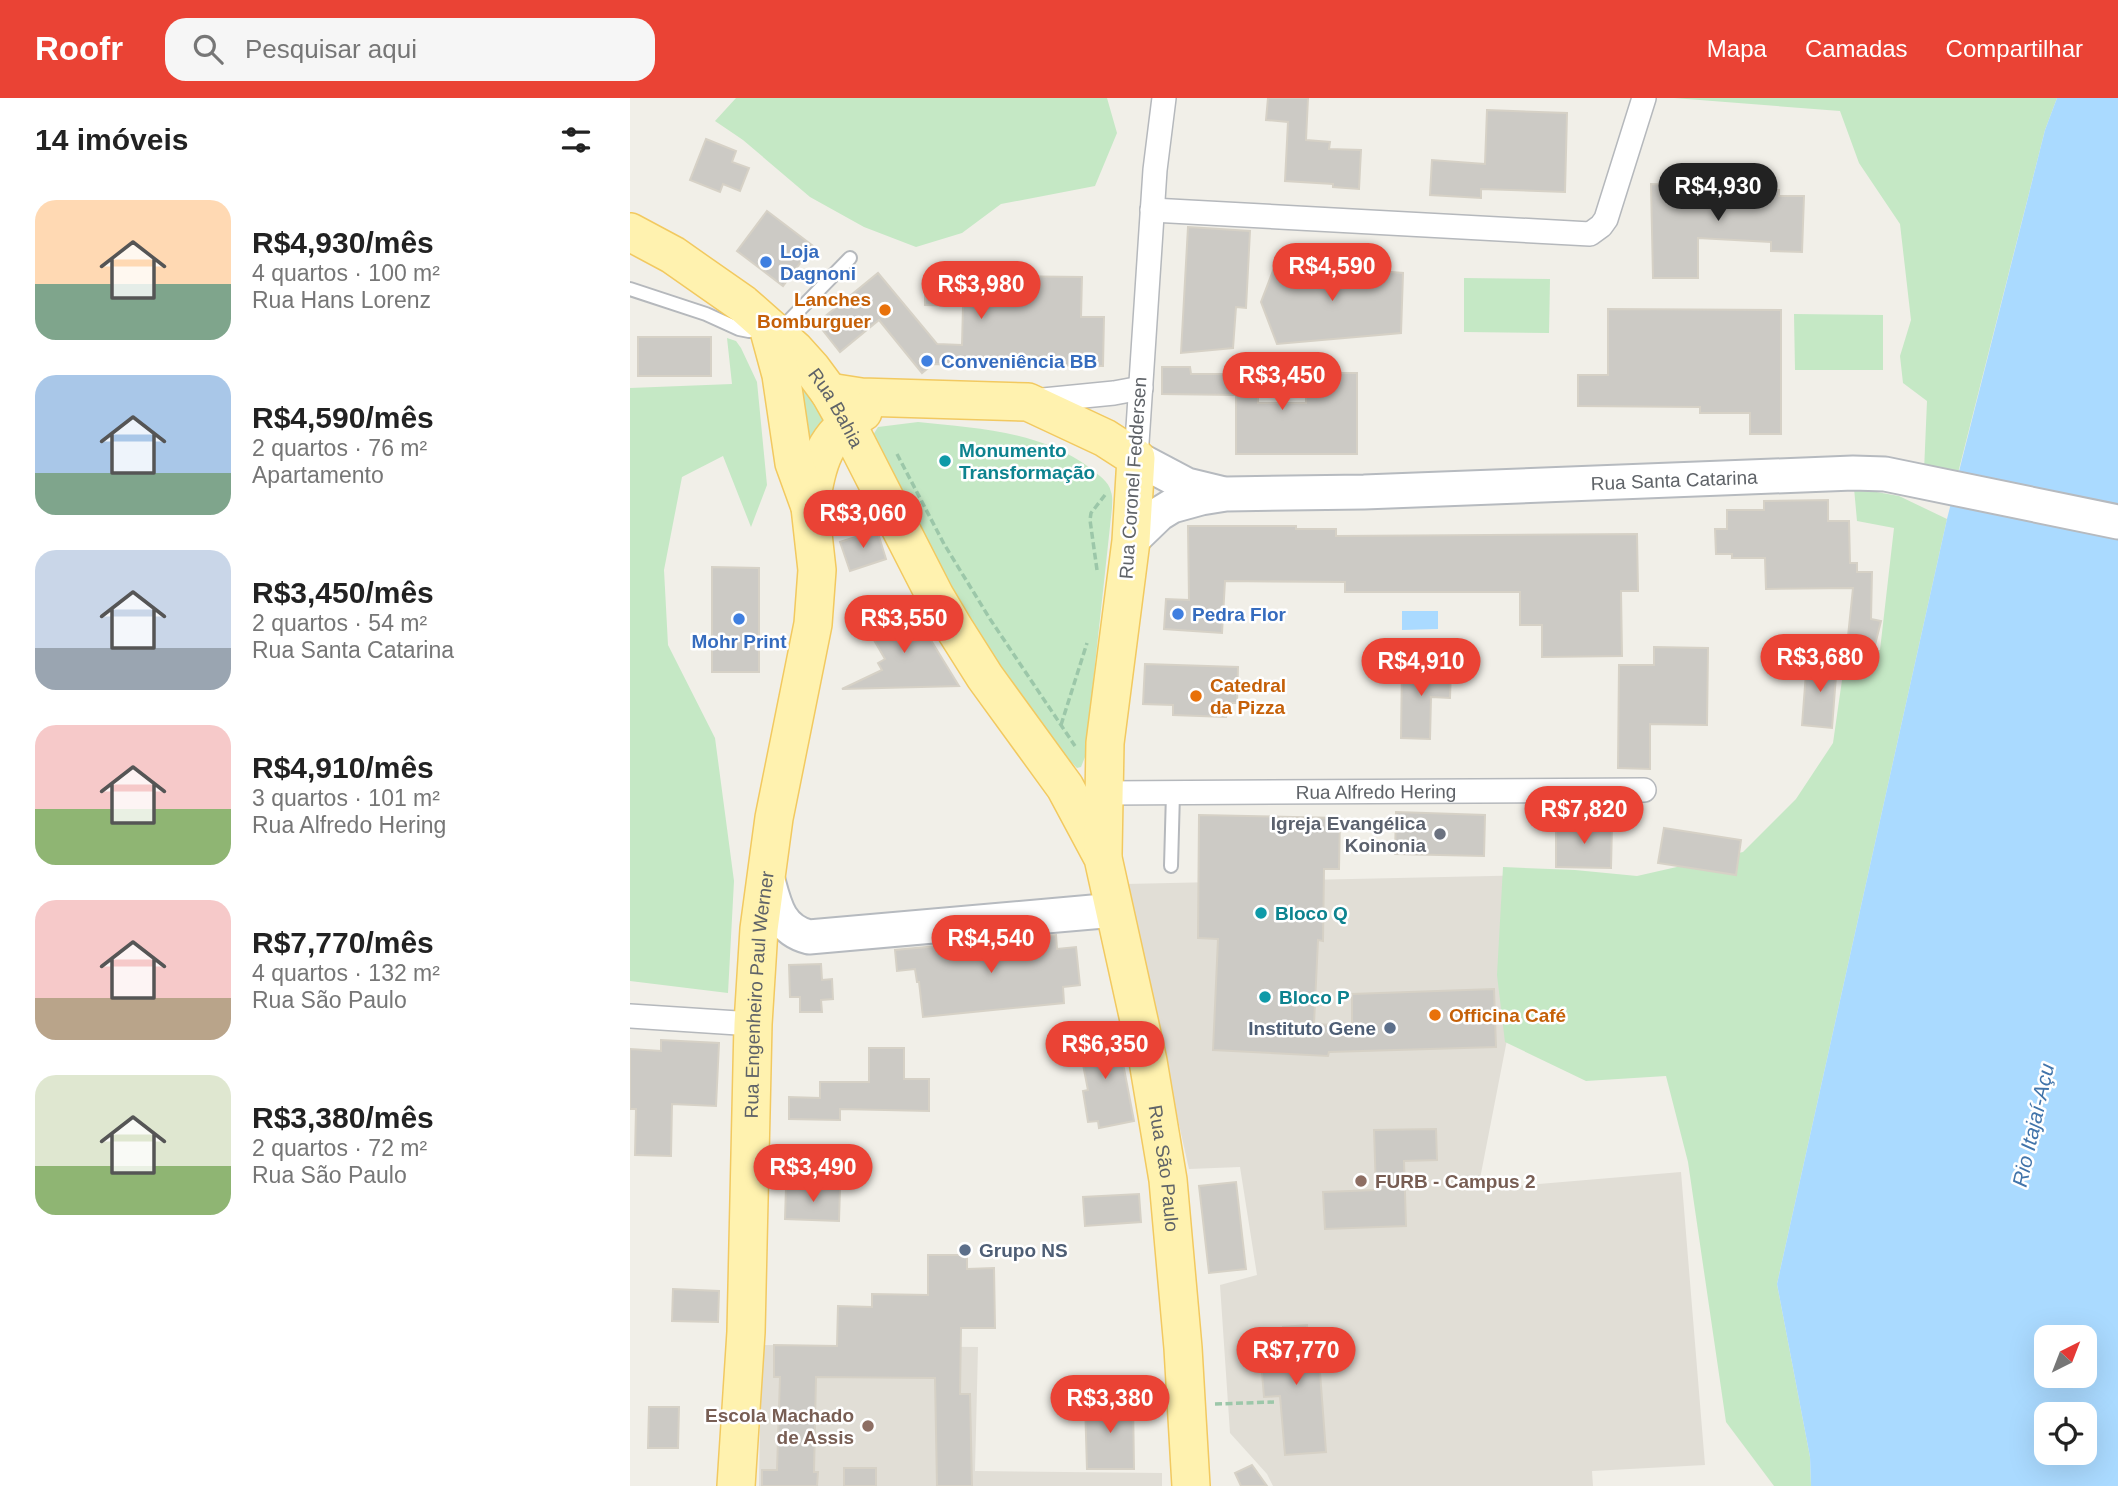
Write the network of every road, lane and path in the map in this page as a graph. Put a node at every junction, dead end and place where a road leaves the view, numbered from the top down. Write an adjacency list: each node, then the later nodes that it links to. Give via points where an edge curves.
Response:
1 (1164, 98): 3 (street, Rua Coronel Feddersen)
2 (1644, 98): 3 (street, via 1606,219 1590,234)
3 (1152, 210): 8 (street, Rua Coronel Feddersen)
4 (630, 232): 7 (main road, Rua Bahia, via 710,279)
5 (850, 258): 7 (lane)
6 (630, 289): 7 (lane, via 739,329)
7 (772, 330): 10 (main road, Rua Bahia, via 794,349); 16 (main road, Rua Engenheiro Paul Werner, via 794,463)
8 (1141, 388): 9 (street); 12 (street, Rua Coronel Feddersen)
9 (1028, 402): 10 (main road, via 898,397 865,410); 12 (main road)
10 (838, 407): 13 (main road, Rua Bahia); 16 (main road, Rua Engenheiro Paul Werner, via 817,469)
11 (893, 447): 21 (path, via 944,544)
12 (1136, 458): 14 (main road, Rua Coronel Feddersen); 15 (main road, Rua Santa Catarina, via 1187,485)
13 (882, 493): 16 (path); 26 (main road, Rua Bahia, via 934,596 985,677 1065,787)
14 (1134, 494): 18 (main road, Rua Coronel Feddersen); 19 (path, via 1111,484 1091,513)
15 (1226, 494): 17 (main road, Rua Santa Catarina, via 1885,474); 18 (main road, Rua Santa Catarina, via 1172,506)
16 (811, 518): 28 (main road, Rua Engenheiro Paul Werner, via 817,570 813,624)
17 (2118, 522)
18 (1131, 541): 24 (main road, Rua Coronel Feddersen, via 1105,743)
19 (1098, 571)
20 (1088, 641): 21 (path)
21 (1060, 725): 22 (path)
22 (1076, 748)
23 (1644, 790): 25 (street, Rua Alfredo Hering)
24 (1106, 793): 25 (street, Rua Alfredo Hering); 26 (main road, Rua Coronel Feddersen)
25 (1173, 793): 27 (lane)
26 (1103, 858): 29 (main road, Rua São Paulo)
27 (1171, 866)
28 (766, 871): 29 (main road, via 779,917 795,933 809,937); 31 (main road, Rua Engenheiro Paul Werner)
29 (1115, 910): 33 (main road, Rua São Paulo, via 1168,1180)
30 (630, 1016): 31 (street)
31 (753, 1024): 34 (main road, Rua Engenheiro Paul Werner, via 746,1332)
32 (1274, 1402): 33 (path)
33 (1185, 1404): 35 (main road, Rua São Paulo)
34 (736, 1486)
35 (1191, 1486)

